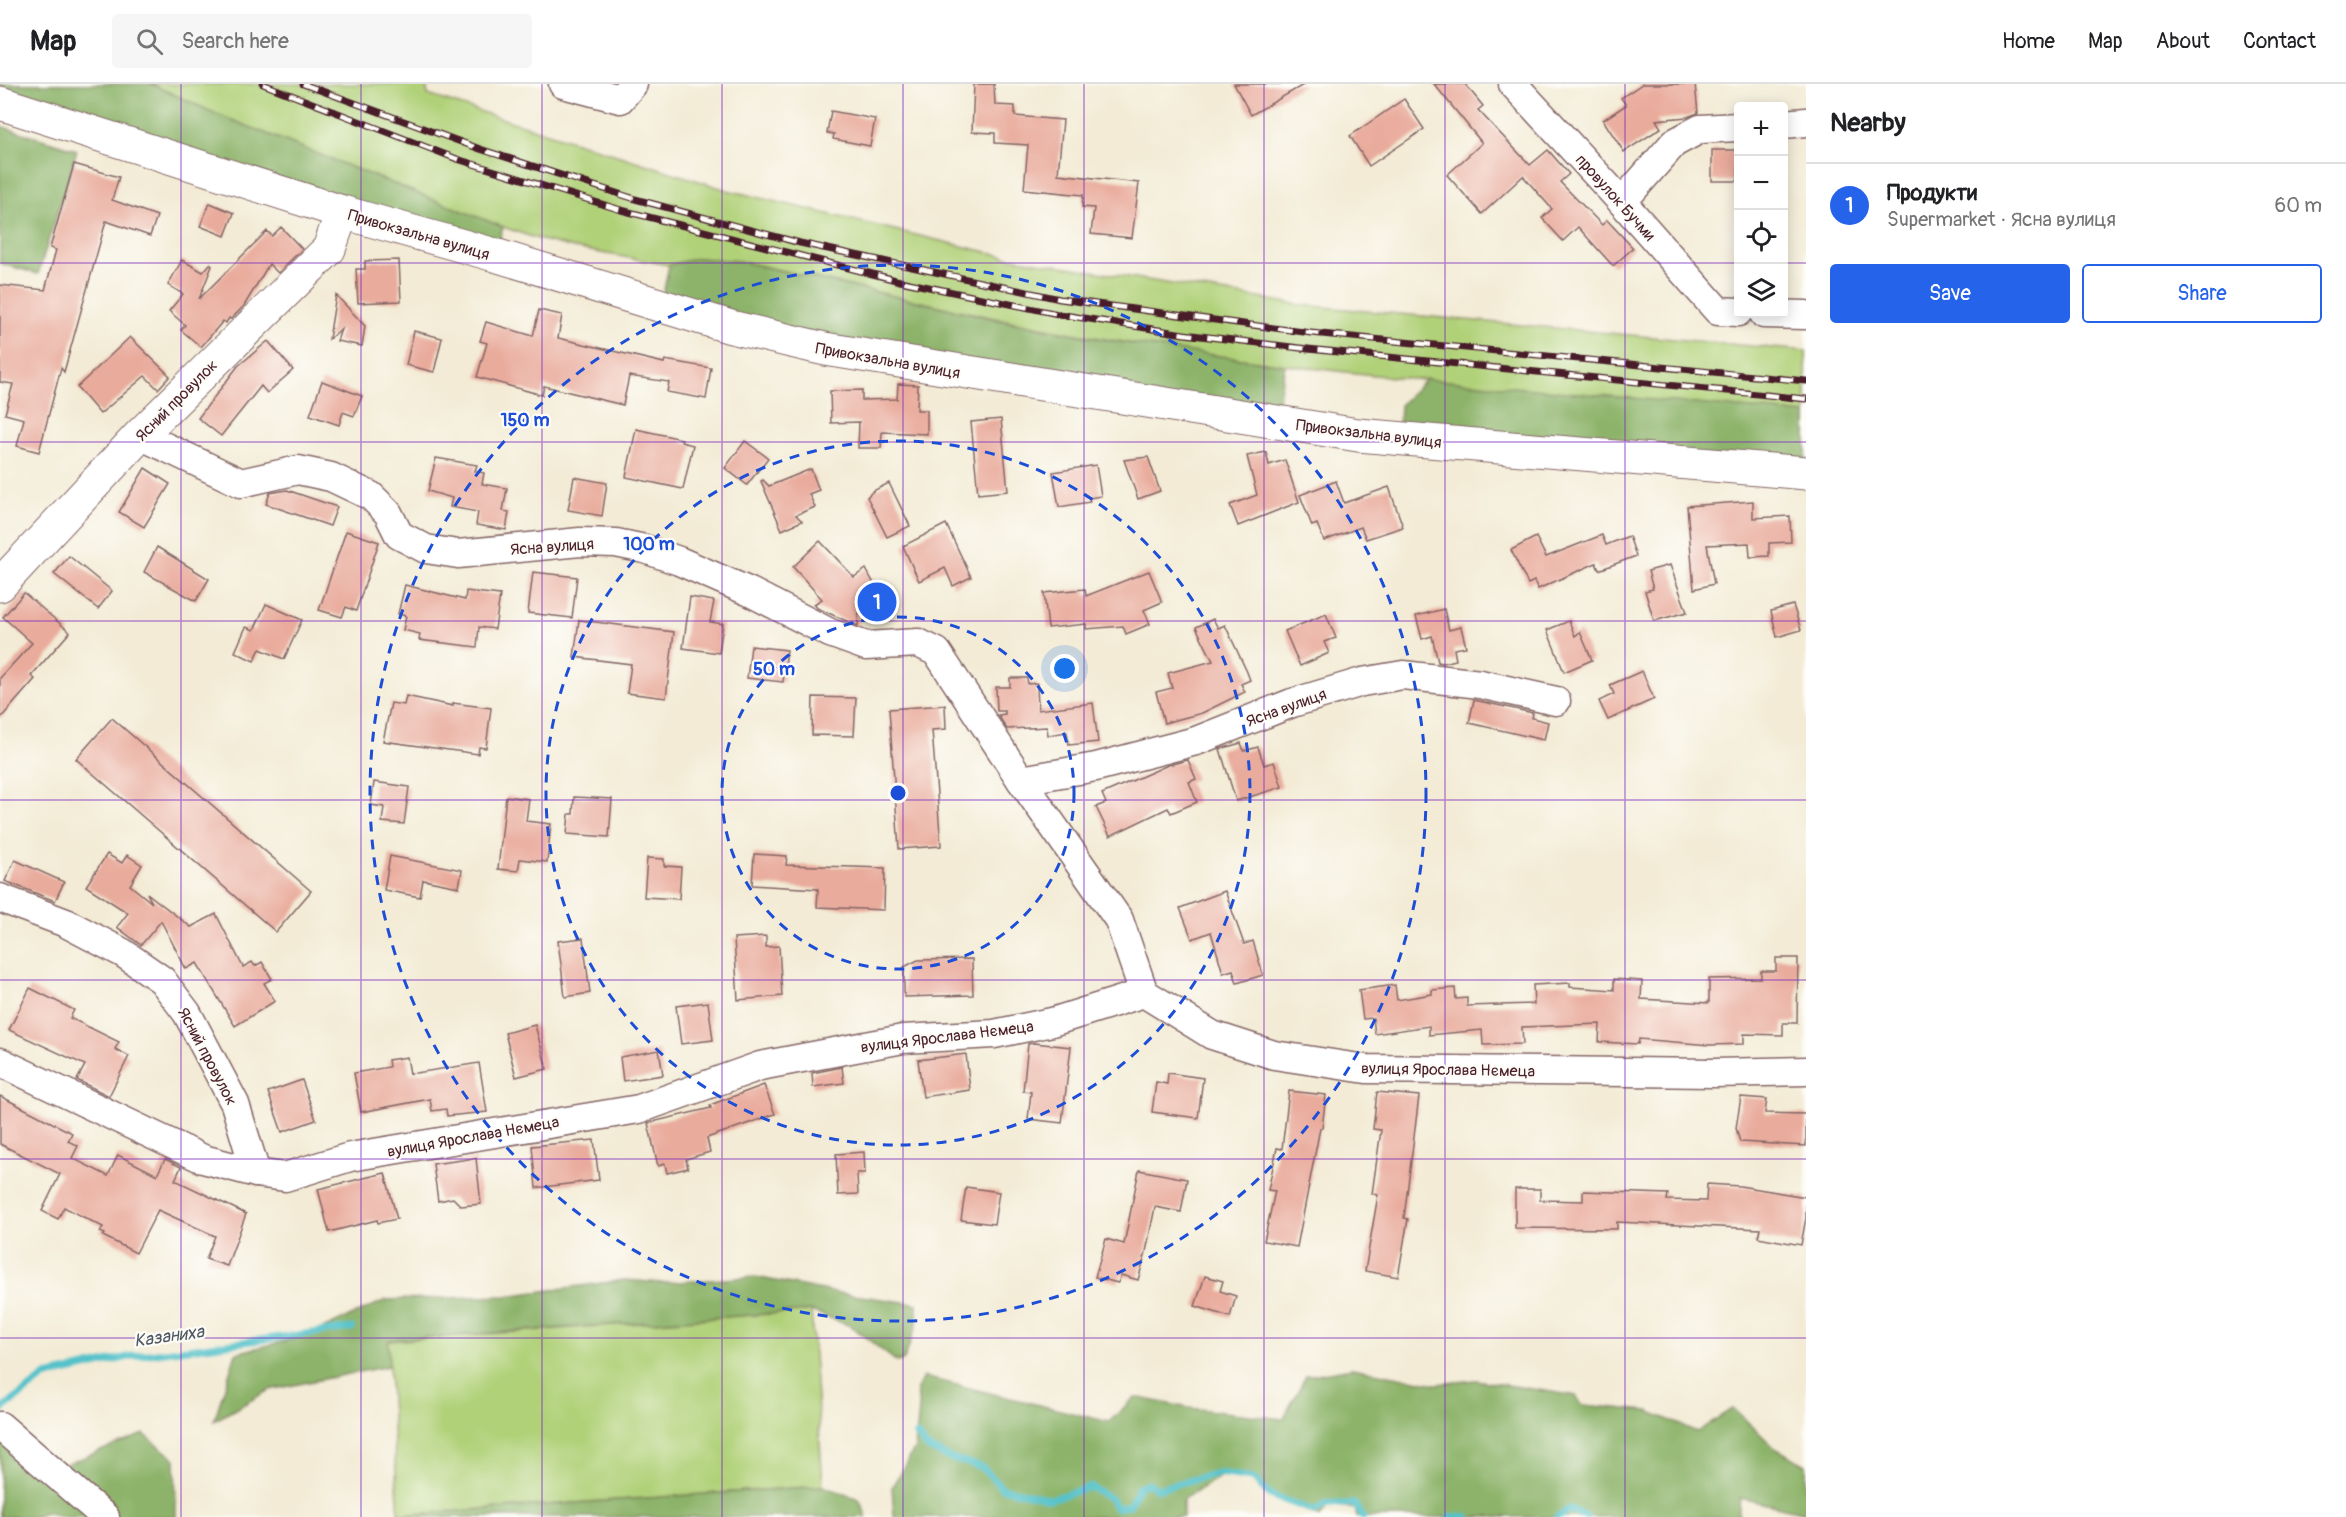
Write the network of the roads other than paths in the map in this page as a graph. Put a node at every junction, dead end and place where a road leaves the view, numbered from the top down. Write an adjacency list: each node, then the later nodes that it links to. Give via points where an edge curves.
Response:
1 (563, 84): 2 (street, via 620,99)
2 (633, 84)
3 (1513, 84): 8 (street, провулок Бучми)
4 (0, 103): 9 (street, Привокзальна вулиця)
5 (1806, 122): 6 (street)
6 (1788, 124)
7 (1734, 127): 8 (street, via 1700,129 1674,142)
8 (1622, 202): 10 (street, провулок Бучми)
9 (342, 212): 13 (street, Ясний провулок, via 329,249); 14 (street, Привокзальна вулиця, via 774,339 880,359 1358,435)
10 (1728, 312)
11 (1788, 315): 12 (street)
12 (1806, 315)
13 (140, 435): 15 (street, Ясний провулок); 17 (street, Ясна вулиця, via 241,483 298,470 330,477 371,496 388,513 399,536 426,549 458,554 580,542 616,543 679,561 830,633 866,646 918,642 937,652)
14 (1806, 473)
15 (0, 585)
16 (1556, 701): 17 (street, Ясна вулиця, via 1480,684 1403,675 1362,682 1292,703 1196,741 1096,767)
17 (1020, 780): 19 (street, Ясна вулиця, via 1119,920)
18 (0, 898): 22 (street, Ясний провулок, via 66,923 123,953 162,980 187,1013 235,1104)
19 (1144, 993): 21 (street, вулиця Ярослава Нємеца, via 1212,1035 1274,1054 1366,1069); 22 (street, вулиця Ярослава Нємеца, via 1052,1022 994,1034 903,1039 760,1066 639,1108 350,1157 285,1177)
20 (0, 1062): 22 (street, вулиця Ярослава Нємеца, via 203,1159)
21 (1806, 1071)
22 (256, 1173)
23 (0, 1426): 24 (street)
24 (105, 1517)

